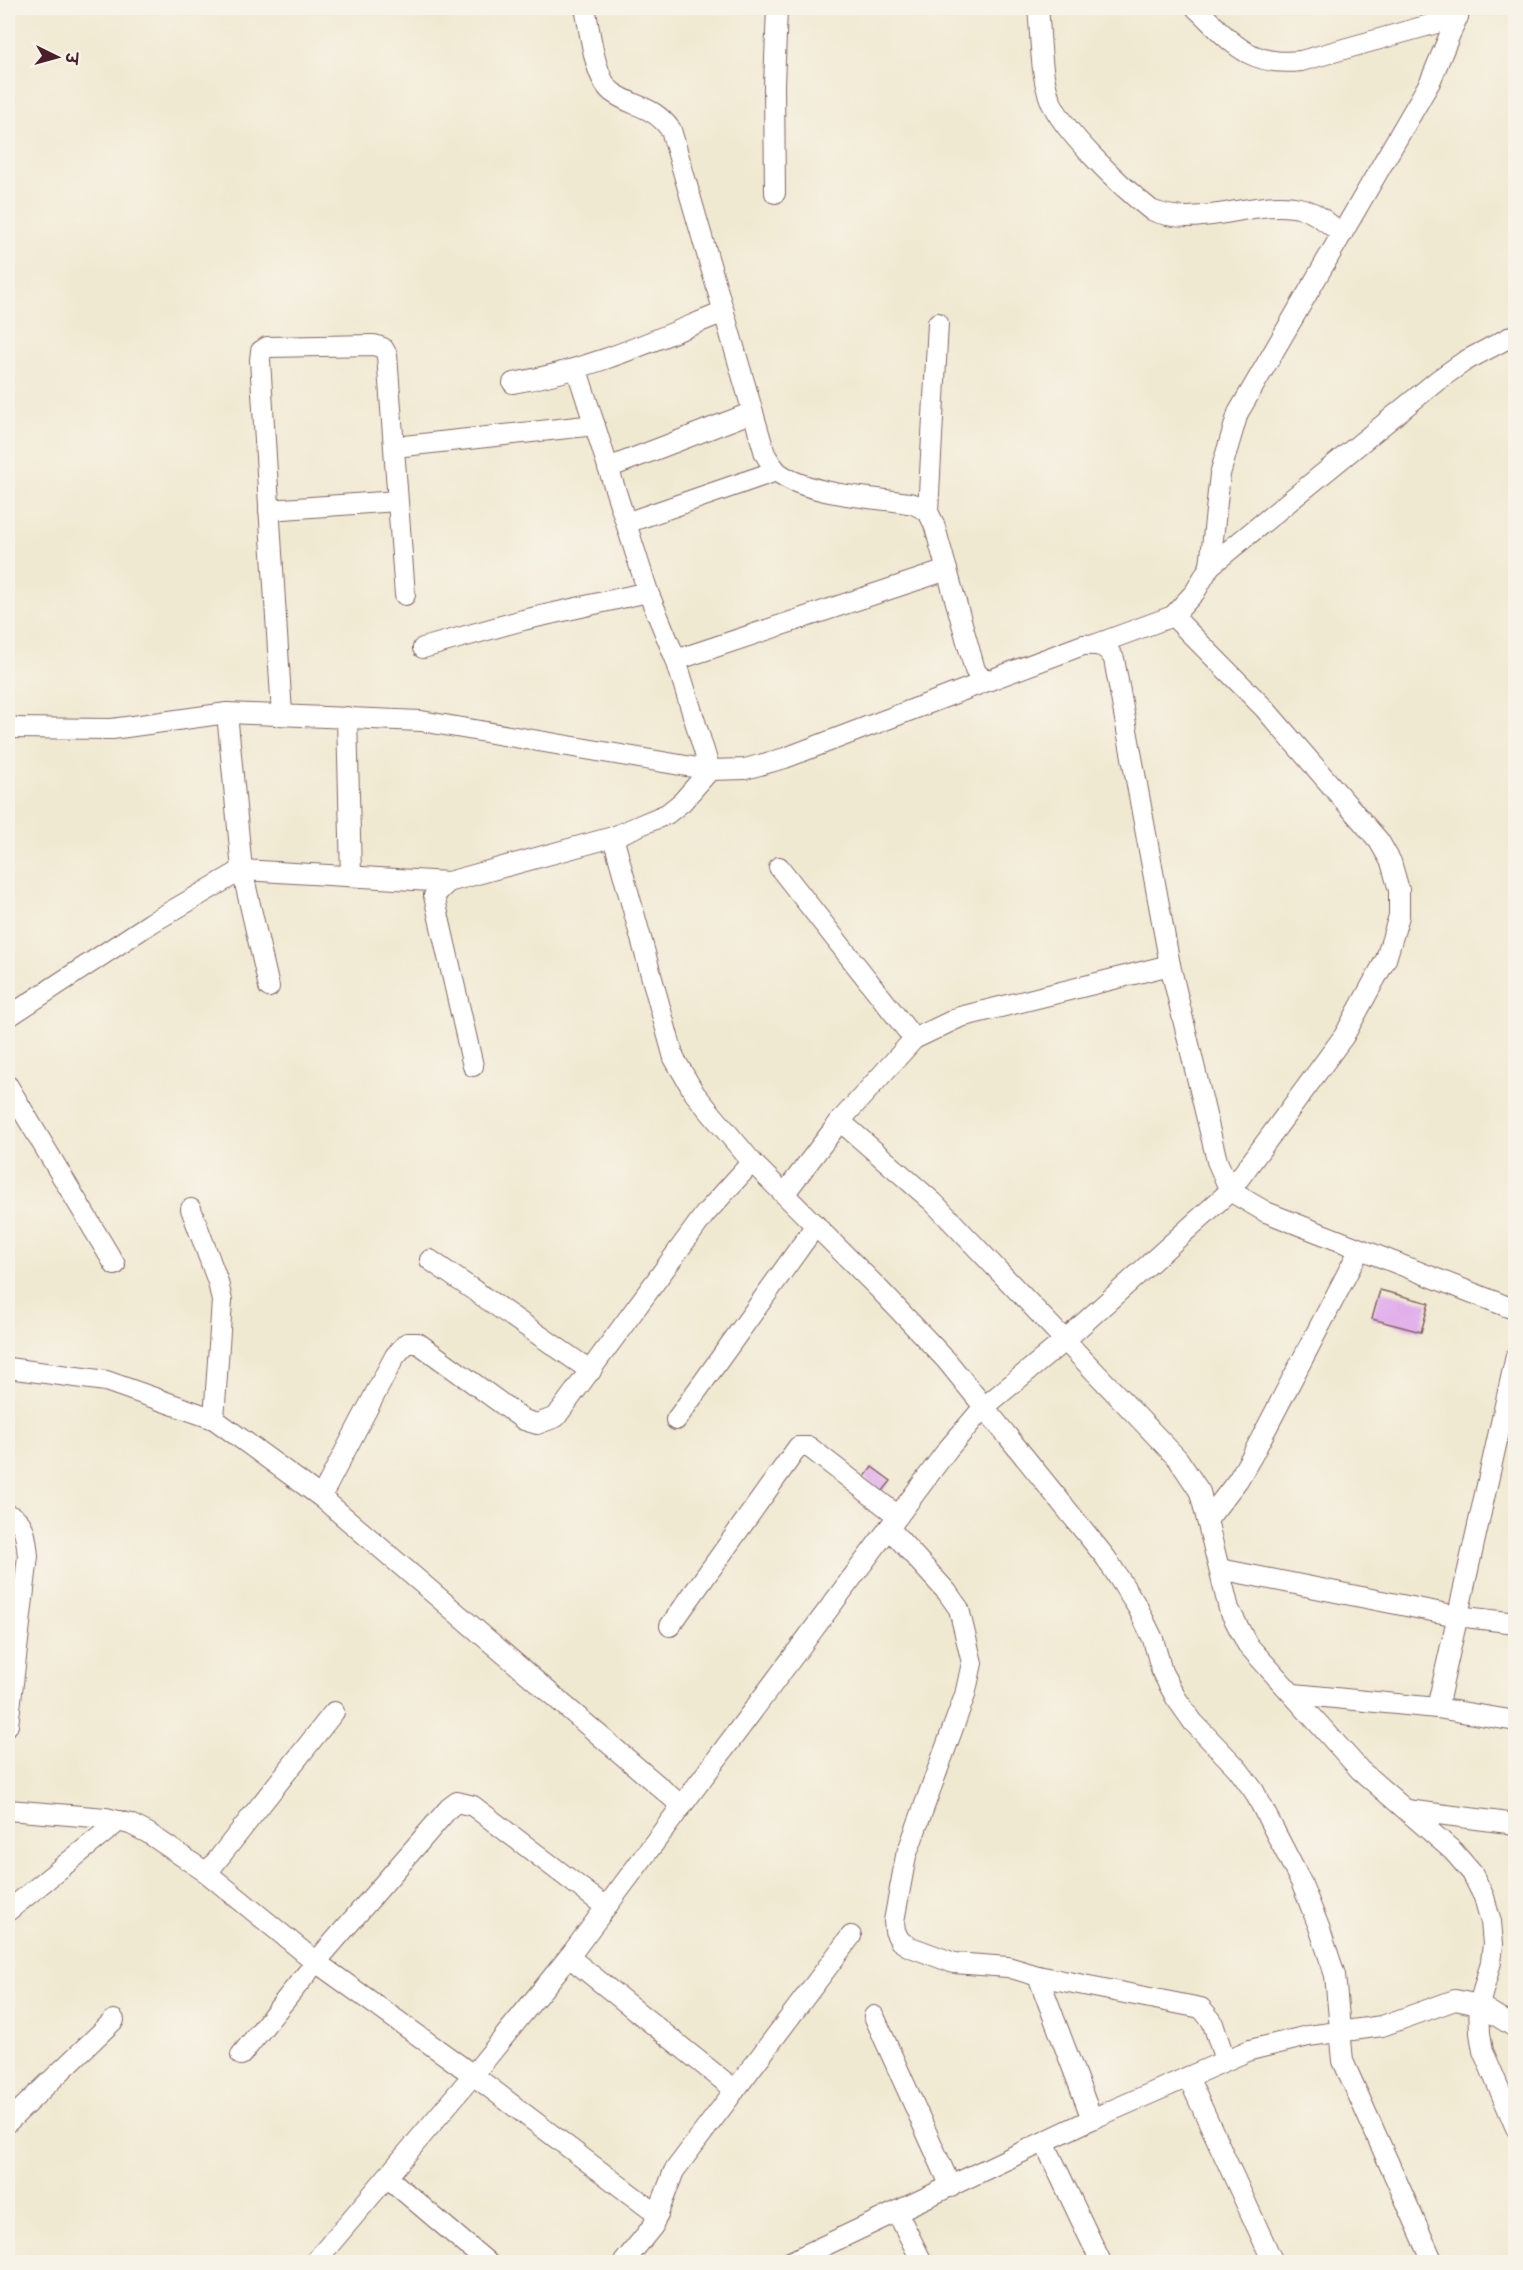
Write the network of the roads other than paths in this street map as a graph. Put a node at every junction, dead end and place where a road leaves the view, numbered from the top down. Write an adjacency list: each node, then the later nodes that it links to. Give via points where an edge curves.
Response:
1 (585, 8): 8 (street, via 598,66 611,91 653,112 671,130)
2 (777, 8): 6 (street)
3 (1038, 8): 7 (street, via 1049,98 1071,132 1151,210 1166,217 1185,217 1285,207 1316,214)
4 (1196, 8): 5 (street, via 1235,47 1268,62 1284,63)
5 (1459, 12): 7 (street, via 1430,82)
6 (775, 193)
7 (1342, 234): 22 (street, via 1238,413 1220,474)
8 (724, 312): 11 (street); 13 (street)
9 (938, 323): 20 (street)
10 (1515, 334): 22 (street, via 1438,380)
11 (577, 370): 12 (street); 14 (street)
12 (513, 383)
13 (753, 412): 16 (street); 17 (street, via 765,454)
14 (595, 425): 15 (street); 16 (street)
15 (395, 447): 18 (street); 19 (street, via 390,364 383,348 267,347 261,351 260,360)
16 (608, 468): 21 (street)
17 (776, 471): 20 (street, via 813,488 914,504); 21 (street)
18 (397, 501): 19 (street); 25 (street)
19 (269, 510): 32 (street)
20 (928, 512): 23 (street)
21 (626, 523): 24 (street)
22 (1210, 566): 26 (street)
23 (947, 570): 29 (street); 30 (street, via 975,670 980,677)
24 (648, 592): 28 (street, via 523,620); 29 (street)
25 (405, 595)
26 (1173, 616): 27 (street); 49 (street, via 1264,708 1378,841 1391,862 1399,890 1399,916 1386,959 1344,1036)
27 (1098, 644): 30 (street, via 1083,645); 41 (street, via 1108,649 1114,659)
28 (423, 648)
29 (676, 660): 35 (street)
30 (990, 680): 35 (street, via 785,758 745,769)
31 (227, 713): 32 (street); 34 (street, via 112,729); 38 (street)
32 (282, 714): 33 (street)
33 (347, 717): 35 (street, via 421,721); 39 (street)
34 (8, 728)
35 (710, 770): 36 (street, via 667,814)
36 (612, 837): 40 (street); 48 (street, via 674,1058 695,1094)
37 (779, 867): 44 (street)
38 (242, 870): 39 (street); 42 (street); 43 (street, via 151,923)
39 (351, 875): 40 (street)
40 (448, 882): 45 (street, via 434,896)
41 (1170, 965): 44 (street, via 960,1017); 49 (street, via 1216,1161)
42 (269, 987)
43 (8, 1017)
44 (914, 1039): 47 (street)
45 (473, 1066)
46 (8, 1086): 55 (street)
47 (840, 1121): 50 (street); 57 (street, via 933,1202)
48 (752, 1162): 50 (street); 60 (street, via 705,1214)
49 (1230, 1191): 53 (street, via 1266,1212); 57 (street)
50 (785, 1193): 52 (street)
51 (191, 1209): 62 (street, via 222,1300)
52 (816, 1225): 61 (street, via 947,1361); 63 (street)
53 (1359, 1249): 56 (street); 66 (street, via 1252,1456)
54 (430, 1260): 60 (street)
55 (115, 1265)
56 (1515, 1310)
57 (1064, 1341): 61 (street); 66 (street, via 1178,1459 1200,1492)
58 (1515, 1356): 69 (street)
59 (8, 1368): 62 (street, via 106,1381)
60 (591, 1371): 64 (street, via 556,1417 537,1424 524,1420 418,1343 407,1344 395,1356)
61 (983, 1408): 67 (street); 93 (street, via 1106,1558 1138,1608 1176,1698 1254,1791 1301,1882 1319,1927 1335,1975)
62 (214, 1419): 64 (street)
63 (676, 1420)
64 (321, 1497): 77 (street)
65 (8, 1515): 76 (street, via 15,1517 26,1532 28,1556)
66 (1208, 1519): 68 (street)
67 (893, 1522): 71 (street, via 810,1447 798,1447); 77 (street); 88 (street, via 959,1609 972,1663 965,1695 906,1856 895,1930 900,1941 908,1946 954,1963 1008,1967)
68 (1220, 1569): 69 (street); 72 (street, via 1237,1629)
69 (1457, 1616): 70 (street); 73 (street)
70 (1515, 1623)
71 (670, 1626)
72 (1294, 1694): 73 (street); 79 (street, via 1360,1770)
73 (1437, 1708): 75 (street)
74 (334, 1712): 82 (street)
75 (1515, 1721)
76 (8, 1725)
77 (682, 1806): 83 (street)
78 (8, 1810): 80 (street)
79 (1404, 1810): 81 (street); 89 (street, via 1454,1851 1472,1873 1484,1897 1493,1944)
80 (119, 1821): 82 (street, via 148,1833); 84 (street)
81 (1515, 1824)
82 (207, 1873): 87 (street)
83 (606, 1907): 86 (street); 87 (street, via 473,1806 457,1802)
84 (8, 1911)
85 (851, 1936): 98 (street)
86 (569, 1957): 96 (street); 98 (street)
87 (316, 1962): 94 (street); 96 (street)
88 (1038, 1976): 95 (street, via 1201,2008 1212,2021); 99 (street)
89 (1479, 2005): 92 (street); 93 (street, via 1447,2002 1382,2026); 101 (street, via 1483,2050)
90 (874, 2016): 104 (street)
91 (114, 2020): 100 (street)
92 (1515, 2028)
93 (1340, 2032): 95 (street, via 1274,2044); 114 (street, via 1343,2061 1352,2084)
94 (241, 2055)
95 (1225, 2060): 97 (street)
96 (473, 2076): 103 (street); 106 (street)
97 (1188, 2077): 99 (street); 113 (street)
98 (735, 2090): 106 (street, via 674,2172)
99 (1092, 2119): 102 (street)
100 (8, 2122)
101 (1515, 2128)
102 (1044, 2142): 104 (street); 112 (street)
103 (387, 2177): 107 (street); 108 (street)
104 (951, 2187): 105 (street)
105 (897, 2212): 110 (street); 111 (street)
106 (658, 2215): 109 (street, via 646,2237)
107 (315, 2262)
108 (487, 2262)
109 (624, 2262)
110 (790, 2262)
111 (922, 2262)
112 (1101, 2262)
113 (1273, 2262)
114 (1433, 2262)

